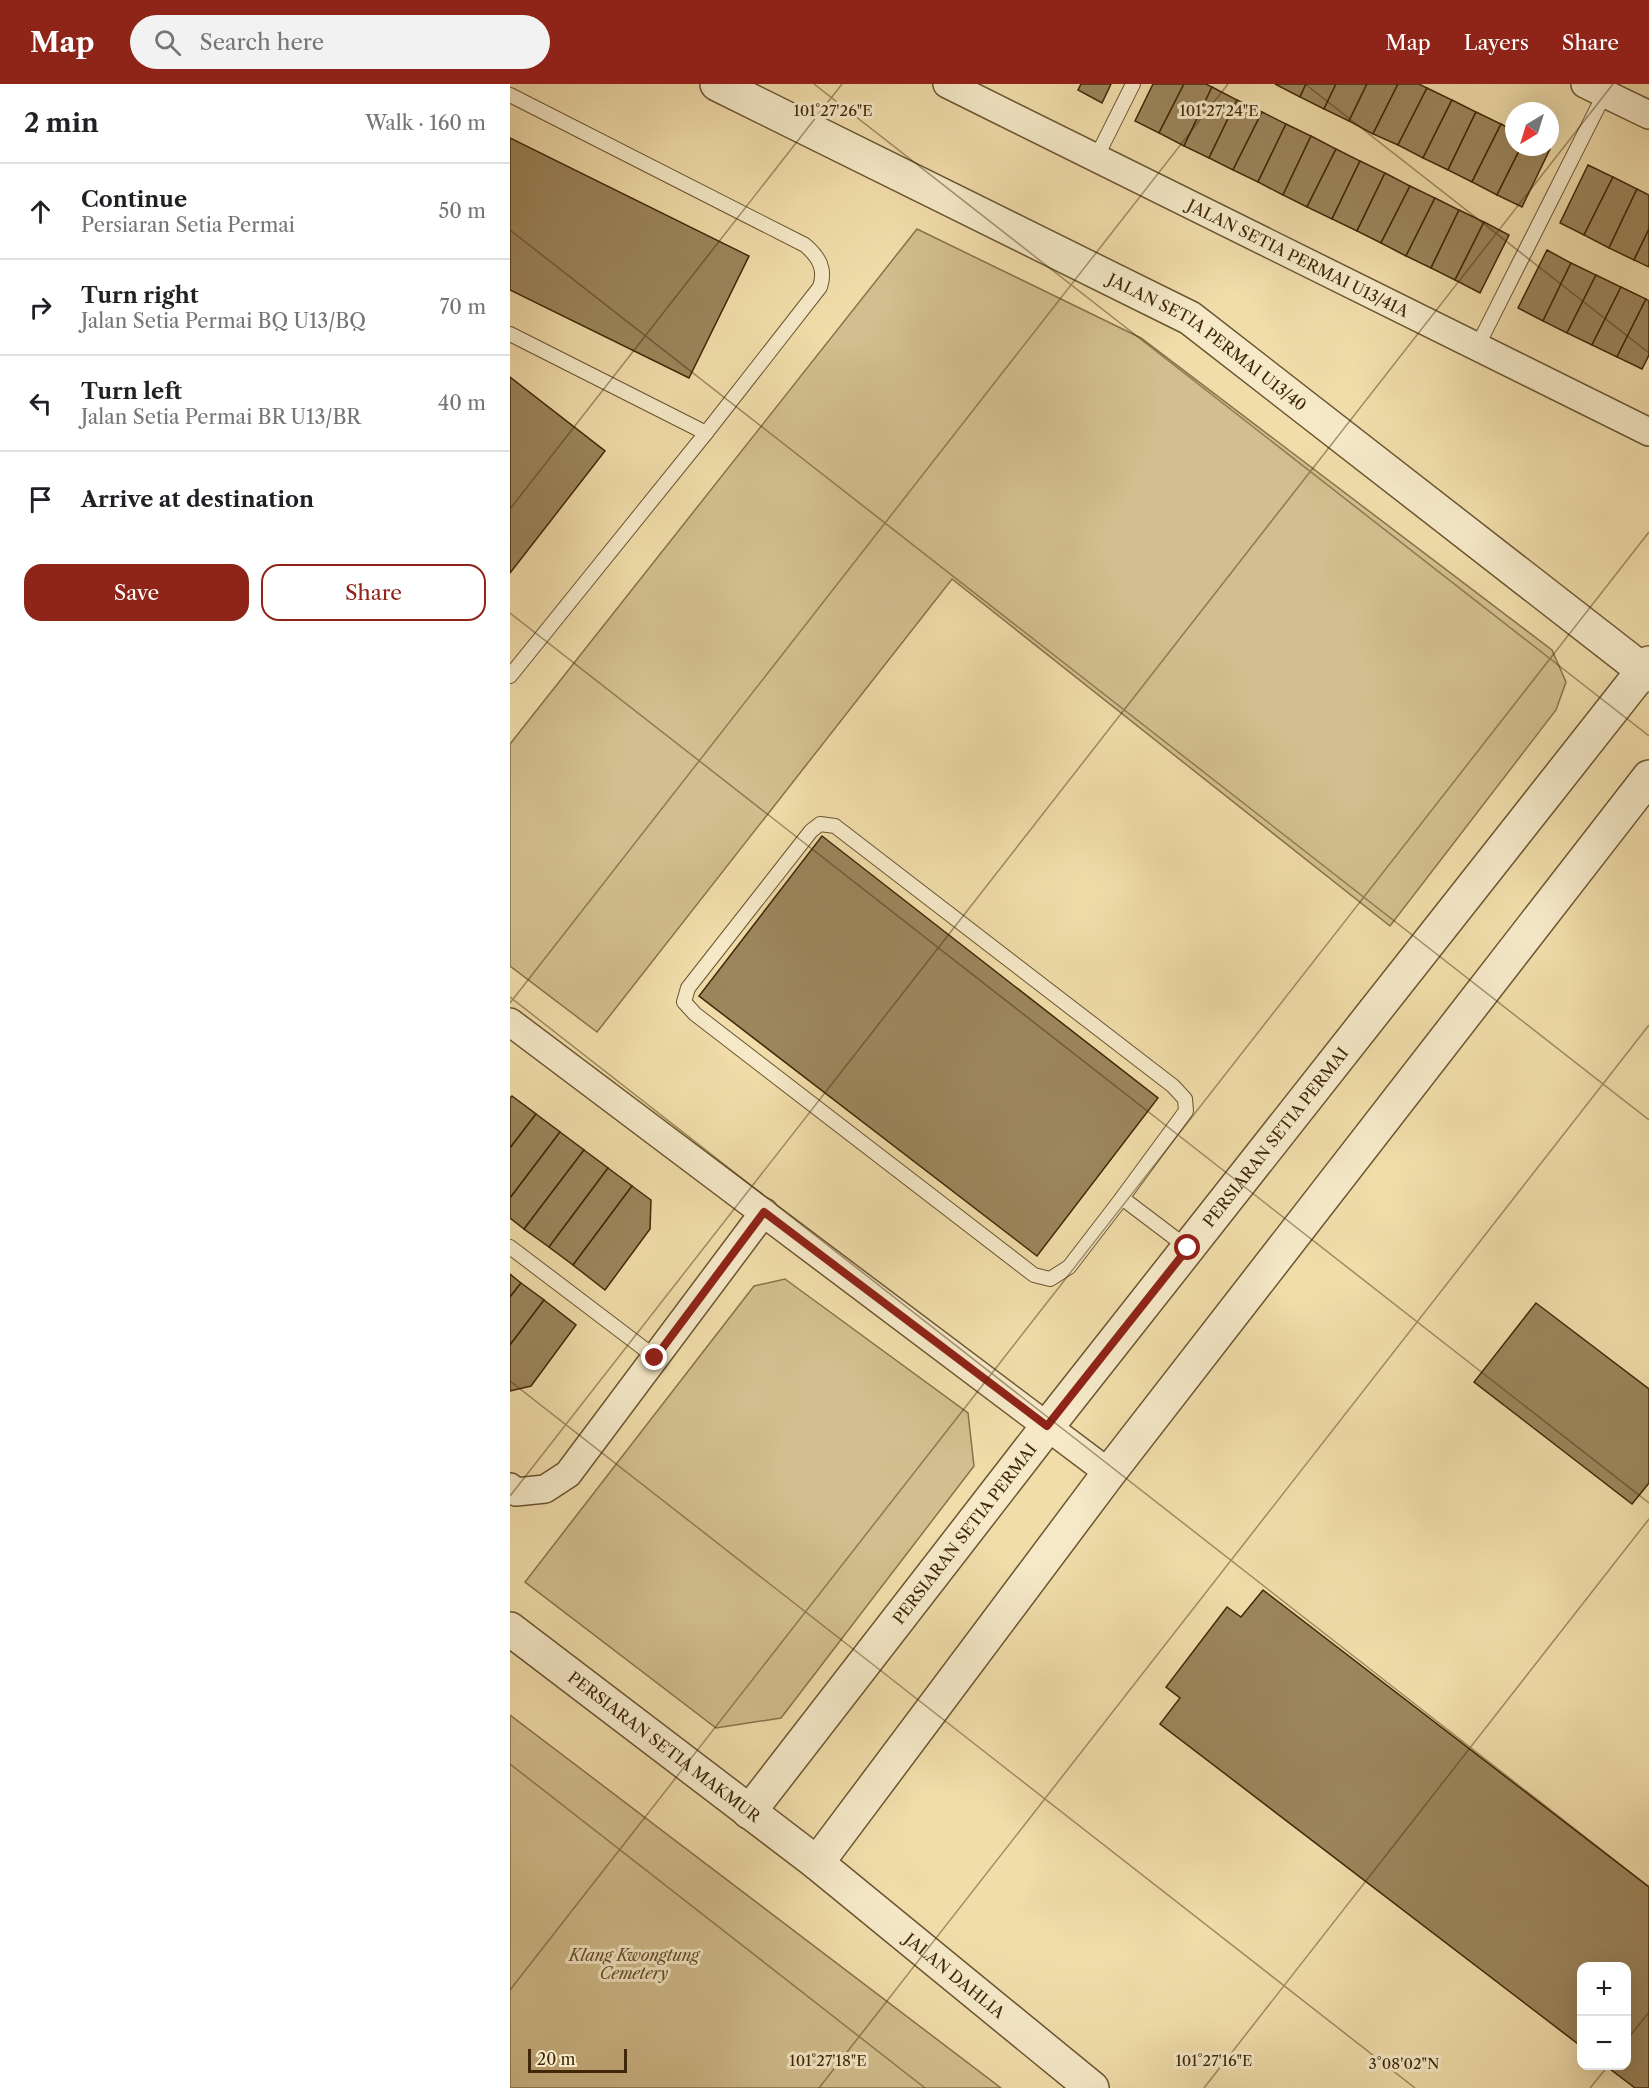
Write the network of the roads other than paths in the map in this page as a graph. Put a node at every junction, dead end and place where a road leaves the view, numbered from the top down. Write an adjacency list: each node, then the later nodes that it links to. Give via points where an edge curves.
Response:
1 (717, 84): 12 (street, JALAN SETIA PERMAI U13/40, via 1190,318)
2 (947, 84): 7 (street, JALAN SETIA PERMAI U13/41A)
3 (1133, 84): 7 (lane)
4 (1600, 87): 6 (street); 9 (lane)
5 (510, 95): 11 (lane, via 805,245 816,255 823,277 820,287)
6 (1649, 116)
7 (1096, 158): 9 (street, JALAN SETIA PERMAI U13/41A)
8 (510, 334): 11 (lane)
9 (1477, 347): 10 (street, JALAN SETIA PERMAI U13/41A)
10 (1649, 432)
11 (706, 433): 13 (lane)
12 (1647, 669): 19 (street, PERSIARAN SETIA PERMAI)
13 (510, 676)
14 (1649, 777): 22 (street)
15 (510, 1022): 17 (street)
16 (1122, 1198): 16 (lane, via 1069,1267 1050,1279 1034,1275 695,1014 684,1002 688,988 811,831 820,824 835,826 1185,1099 1186,1111); 19 (lane)
17 (764, 1212): 20 (street); 21 (street)
18 (510, 1247): 20 (lane)
19 (1188, 1248): 21 (street, PERSIARAN SETIA PERMAI)
20 (655, 1358): 23 (street, via 568,1474 545,1489 516,1492)
21 (1047, 1426): 22 (street); 25 (street, PERSIARAN SETIA PERMAI)
22 (1109, 1473): 26 (street)
23 (510, 1487)
24 (510, 1629): 25 (street, PERSIARAN SETIA MAKMUR)
25 (749, 1812): 26 (street, PERSIARAN SETIA MAKMUR)
26 (817, 1863): 27 (street, JALAN DAHLIA)
27 (1092, 2088)

